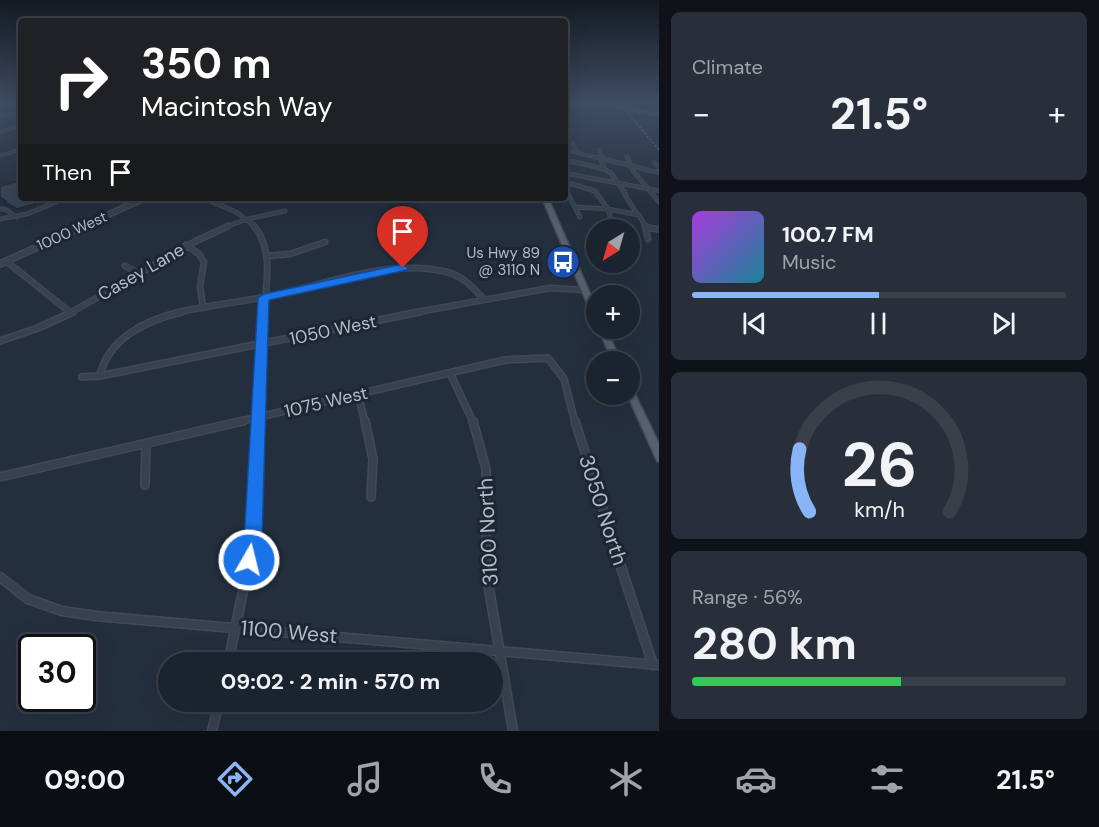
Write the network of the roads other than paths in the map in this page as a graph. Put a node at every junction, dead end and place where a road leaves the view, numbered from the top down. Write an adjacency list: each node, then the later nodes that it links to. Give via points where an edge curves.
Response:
1 (573, 144): 5 (street)
2 (18, 150): 6 (street)
3 (599, 150): 8 (street)
4 (568, 151): 5 (street)
5 (577, 153): 8 (street)
6 (0, 156)
7 (627, 157): 11 (street)
8 (603, 159): 11 (street); 12 (street)
9 (568, 160): 12 (street)
10 (655, 163): 13 (street)
11 (633, 167): 15 (street); 22 (street)
12 (604, 169): 20 (street, via 610,171)
13 (659, 169)
14 (589, 170): 18 (street)
15 (659, 171)
16 (568, 174): 17 (street)
17 (587, 177): 18 (street); 21 (street)
18 (594, 178): 20 (street)
19 (568, 183): 21 (street)
20 (617, 183): 22 (street); 36 (street)
21 (593, 188): 34 (street)
22 (648, 189): 23 (street); 30 (street)
23 (659, 191)
24 (568, 194): 32 (street)
25 (58, 201): 37 (street)
26 (138, 201): 48 (street, 1000 West)
27 (210, 201): 31 (street)
28 (223, 201): 31 (street)
29 (545, 201): 51 (main road)
30 (659, 202)
31 (217, 204): 40 (street)
32 (575, 207): 34 (street); 38 (street)
33 (0, 209): 37 (street)
34 (608, 209): 36 (street); 41 (street)
35 (285, 211): 40 (street, Casey Lane)
36 (638, 215): 42 (street)
37 (17, 217): 39 (street)
38 (580, 217)
39 (0, 219)
40 (249, 219): 46 (street, Casey Lane); 47 (street, via 262,234)
41 (611, 219)
42 (646, 227): 43 (street); 44 (street)
43 (659, 230)
44 (648, 239)
45 (325, 242): 47 (street, via 290,254)
46 (186, 245): 50 (street, Casey Lane); 54 (street, via 204,262 200,286)
47 (267, 256): 52 (street)
48 (3, 263): 55 (street)
49 (125, 266): 50 (street)
50 (140, 274): 55 (street, Casey Lane)
51 (585, 290): 53 (street, 1050 West, via 550,288)
52 (264, 298): 53 (street, via 403,268 448,272); 54 (street); 57 (street)
53 (484, 299): 57 (street, 1050 West)
54 (203, 308): 60 (street, via 162,317 140,327 108,356)
55 (71, 313): 56 (street, Casey Lane)
56 (0, 341)
57 (262, 344): 60 (street, 1050 West); 64 (street)
58 (548, 358): 59 (street, 1075 West, via 505,360); 78 (street, 3050 North, via 564,379 578,433)
59 (450, 374): 62 (street, 1075 West); 75 (street, 3100 North, via 469,409 486,469 486,571)
60 (100, 376): 61 (street, 1050 West)
61 (82, 377)
62 (358, 395): 64 (street, 1075 West); 69 (street, via 369,438 374,484)
63 (636, 405): 66 (main road)
64 (259, 417): 65 (street, 1075 West); 72 (street, via 253,541)
65 (146, 444): 67 (street, 1075 West); 68 (street)
66 (659, 456)
67 (0, 477)
68 (145, 485)
69 (370, 497)
70 (0, 577): 71 (street)
71 (28, 599): 72 (street, 1100 West, via 62,611 96,616)
72 (236, 627): 73 (street); 74 (street, 1100 West)
73 (230, 652)
74 (492, 652)
75 (502, 652)
76 (503, 653): 78 (street, 1100 West)
77 (503, 660): 81 (street, 3100 North)
78 (656, 665)
79 (217, 712): 80 (street)
80 (212, 731)
81 (513, 731)

